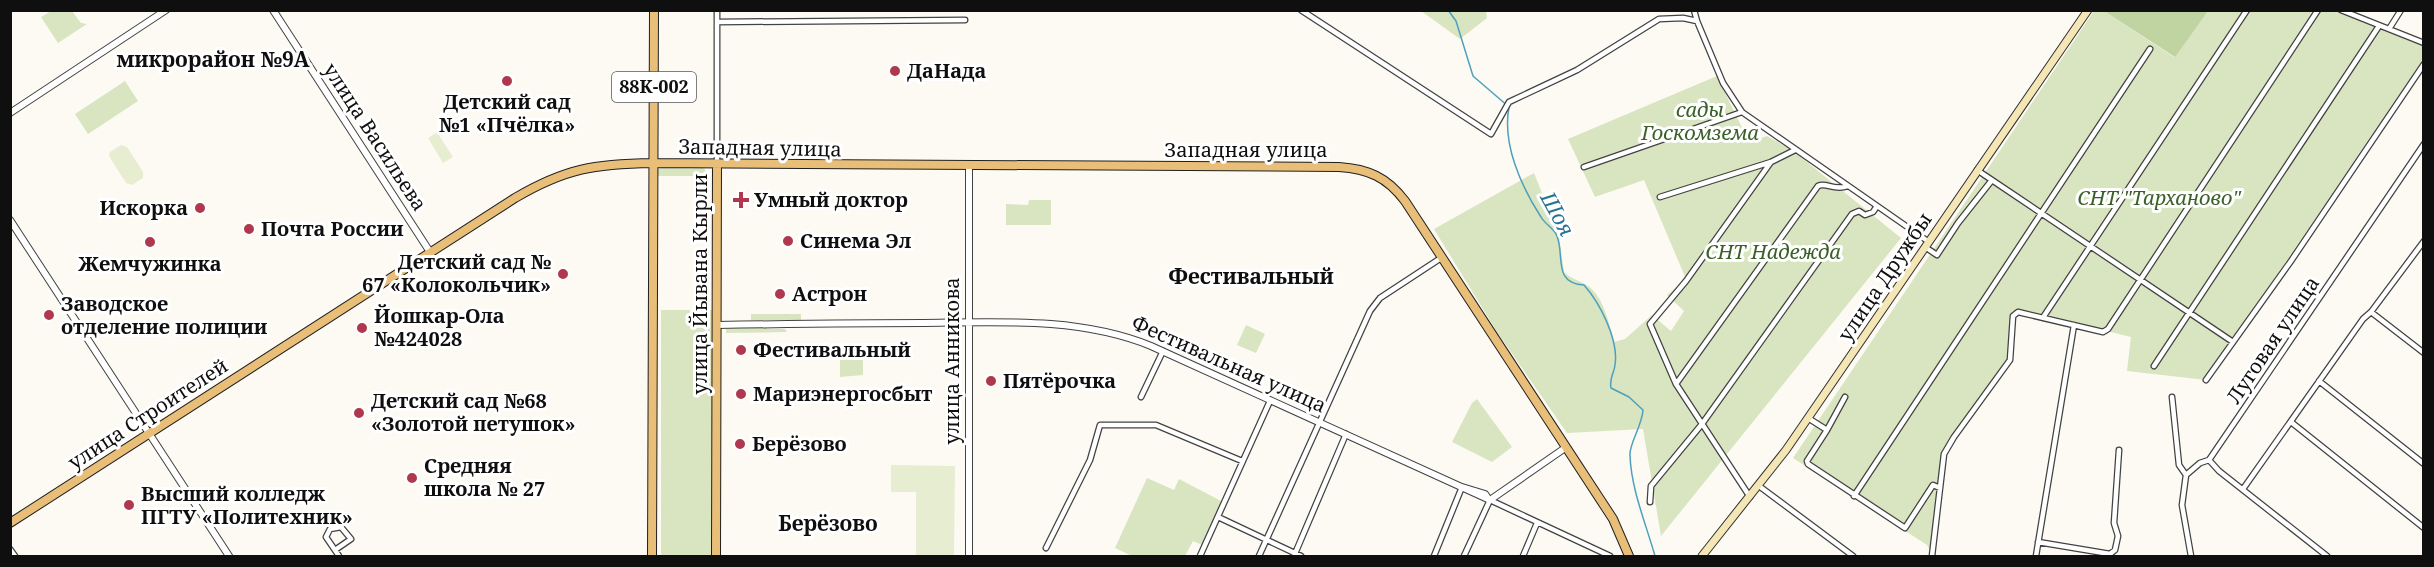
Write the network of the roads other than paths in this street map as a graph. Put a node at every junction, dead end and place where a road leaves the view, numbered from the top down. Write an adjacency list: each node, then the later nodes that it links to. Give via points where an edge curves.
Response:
1 (166, 10): 21 (street)
2 (273, 10): 40 (street, улица Васильева)
3 (654, 10): 25 (main road, 88К-002)
4 (717, 10): 14 (street, улица Йывана Кырли)
5 (1301, 10): 13 (street, via 1491,134 1509,102 1543,89 1659,20)
6 (1694, 10): 13 (street)
7 (2088, 10): 29 (main road, улица Дружбы)
8 (2247, 10): 38 (street)
9 (2318, 10): 42 (street)
10 (2340, 10): 15 (street)
11 (2401, 10): 16 (street)
12 (965, 20): 14 (street)
13 (1697, 21): 20 (street, via 1723,83)
14 (717, 22): 26 (street, улица Йывана Кырли)
15 (2379, 26): 16 (street); 43 (street)
16 (2389, 29): 17 (street)
17 (2424, 43)
18 (2150, 50): 34 (street)
19 (2424, 64): 51 (street)
20 (1742, 112): 23 (street); 28 (street)
21 (10, 113)
22 (2424, 144): 71 (street, Луговая улица)
23 (1795, 150): 24 (street); 31 (street)
24 (1771, 162): 32 (street); 57 (street, via 1686,281 1650,324)
25 (653, 163): 26 (main road, Западная улица); 40 (main road, улица Строителей, via 592,165 561,174 514,198); 96 (main road)
26 (717, 164): 27 (main road, Западная улица); 47 (main road, улица Йывана Кырли)
27 (969, 165): 41 (main road, Западная улица, via 1357,168 1391,184); 46 (street, улица Анникова)
28 (1584, 168)
29 (1977, 170): 30 (street); 37 (main road, улица Дружбы)
30 (1992, 180): 34 (street); 37 (street, via 1937,255)
31 (1848, 186): 33 (street); 57 (street, via 1818,186)
32 (1660, 197)
33 (1877, 206): 37 (street); 65 (street, via 1865,215 1859,211 1852,214)
34 (2041, 213): 38 (street); 79 (street)
35 (10, 220): 67 (street)
36 (2424, 241): 39 (street)
37 (1927, 245): 62 (main road, улица Дружбы)
38 (2091, 246): 42 (street); 45 (street)
39 (2421, 249): 44 (street)
40 (430, 252): 67 (main road, улица Строителей)
41 (1441, 258): 64 (street, via 1380,298 1370,311); 69 (main road, Западная улица)
42 (2139, 279): 43 (street); 48 (street, via 2108,329 2103,332)
43 (2189, 312): 51 (street); 54 (street)
44 (2371, 312): 53 (street); 56 (street)
45 (2044, 316): 48 (street); 77 (street, via 2018,312 2013,316 2010,360 1953,437 1944,454)
46 (969, 322): 47 (street, Фестивальная улица); 49 (street, Фестивальная улица); 98 (street, улица Анникова)
47 (717, 325): 97 (main road, улица Йывана Кырли)
48 (2074, 325): 88 (street)
49 (1115, 332): 50 (street); 52 (street, Фестивальная улица)
50 (1113, 340)
51 (2233, 342): 55 (street)
52 (1163, 351): 58 (street); 61 (street, Фестивальная улица)
53 (2424, 353)
54 (2154, 366)
55 (2206, 380)
56 (2319, 381): 63 (street); 73 (street)
57 (1676, 384): 65 (street)
58 (1141, 397)
59 (1845, 397): 66 (street)
60 (2172, 397): 74 (street, via 2179,465)
61 (1270, 400): 64 (street, Фестивальная улица); 72 (street)
62 (1808, 418): 66 (street); 75 (main road, улица Дружбы)
63 (2291, 422): 78 (street); 86 (street)
64 (1319, 423): 68 (street, Фестивальная улица); 87 (street)
65 (1702, 424): 80 (street); 82 (street, via 1651,486)
66 (1827, 430): 79 (street, via 1808,464)
67 (148, 433): 84 (main road, улица Строителей); 94 (street)
68 (1347, 434): 76 (street, Фестивальная улица); 101 (street)
69 (1565, 448): 81 (street); 106 (main road, Западная улица, via 1613,519)
70 (2119, 450): 92 (street, via 2117,545)
71 (2209, 460): 74 (street, Луговая улица); 78 (street)
72 (1242, 461): 83 (street); 89 (street, via 1156,425 1100,425 1090,460)
73 (2424, 464)
74 (2186, 475): 111 (street, via 2182,505)
75 (1760, 486): 80 (main road, улица Дружбы); 108 (street)
76 (1462, 487): 81 (street, Фестивальная улица, via 1485,494); 102 (street)
77 (1940, 488): 79 (street, via 1933,485 1905,528); 109 (street)
78 (2243, 489): 112 (street)
79 (1854, 496)
80 (1750, 497): 107 (main road, улица Дружбы)
81 (1490, 500): 85 (street, Фестивальная улица); 103 (street)
82 (1650, 502)
83 (1218, 517): 87 (street); 99 (street)
84 (10, 523)
85 (1537, 523): 104 (street); 105 (street, Фестивальная улица)
86 (2424, 528)
87 (1266, 540): 100 (street); 101 (street)
88 (2038, 542): 92 (street); 110 (street)
89 (1046, 548)
90 (10, 549): 93 (street)
91 (335, 550): 91 (street, via 326,537 330,529 341,527 351,539); 95 (street)
92 (2106, 555)
93 (15, 556)
94 (229, 556)
95 (339, 556)
96 (652, 556)
97 (716, 556)
98 (969, 556)
99 (1200, 556)
100 (1259, 556)
101 (1297, 556)
102 (1434, 556)
103 (1464, 556)
104 (1523, 556)
105 (1610, 556)
106 (1629, 556)
107 (1702, 556)
108 (1853, 556)
109 (1932, 556)
110 (2036, 556)
111 (2191, 556)
112 (2327, 556)

